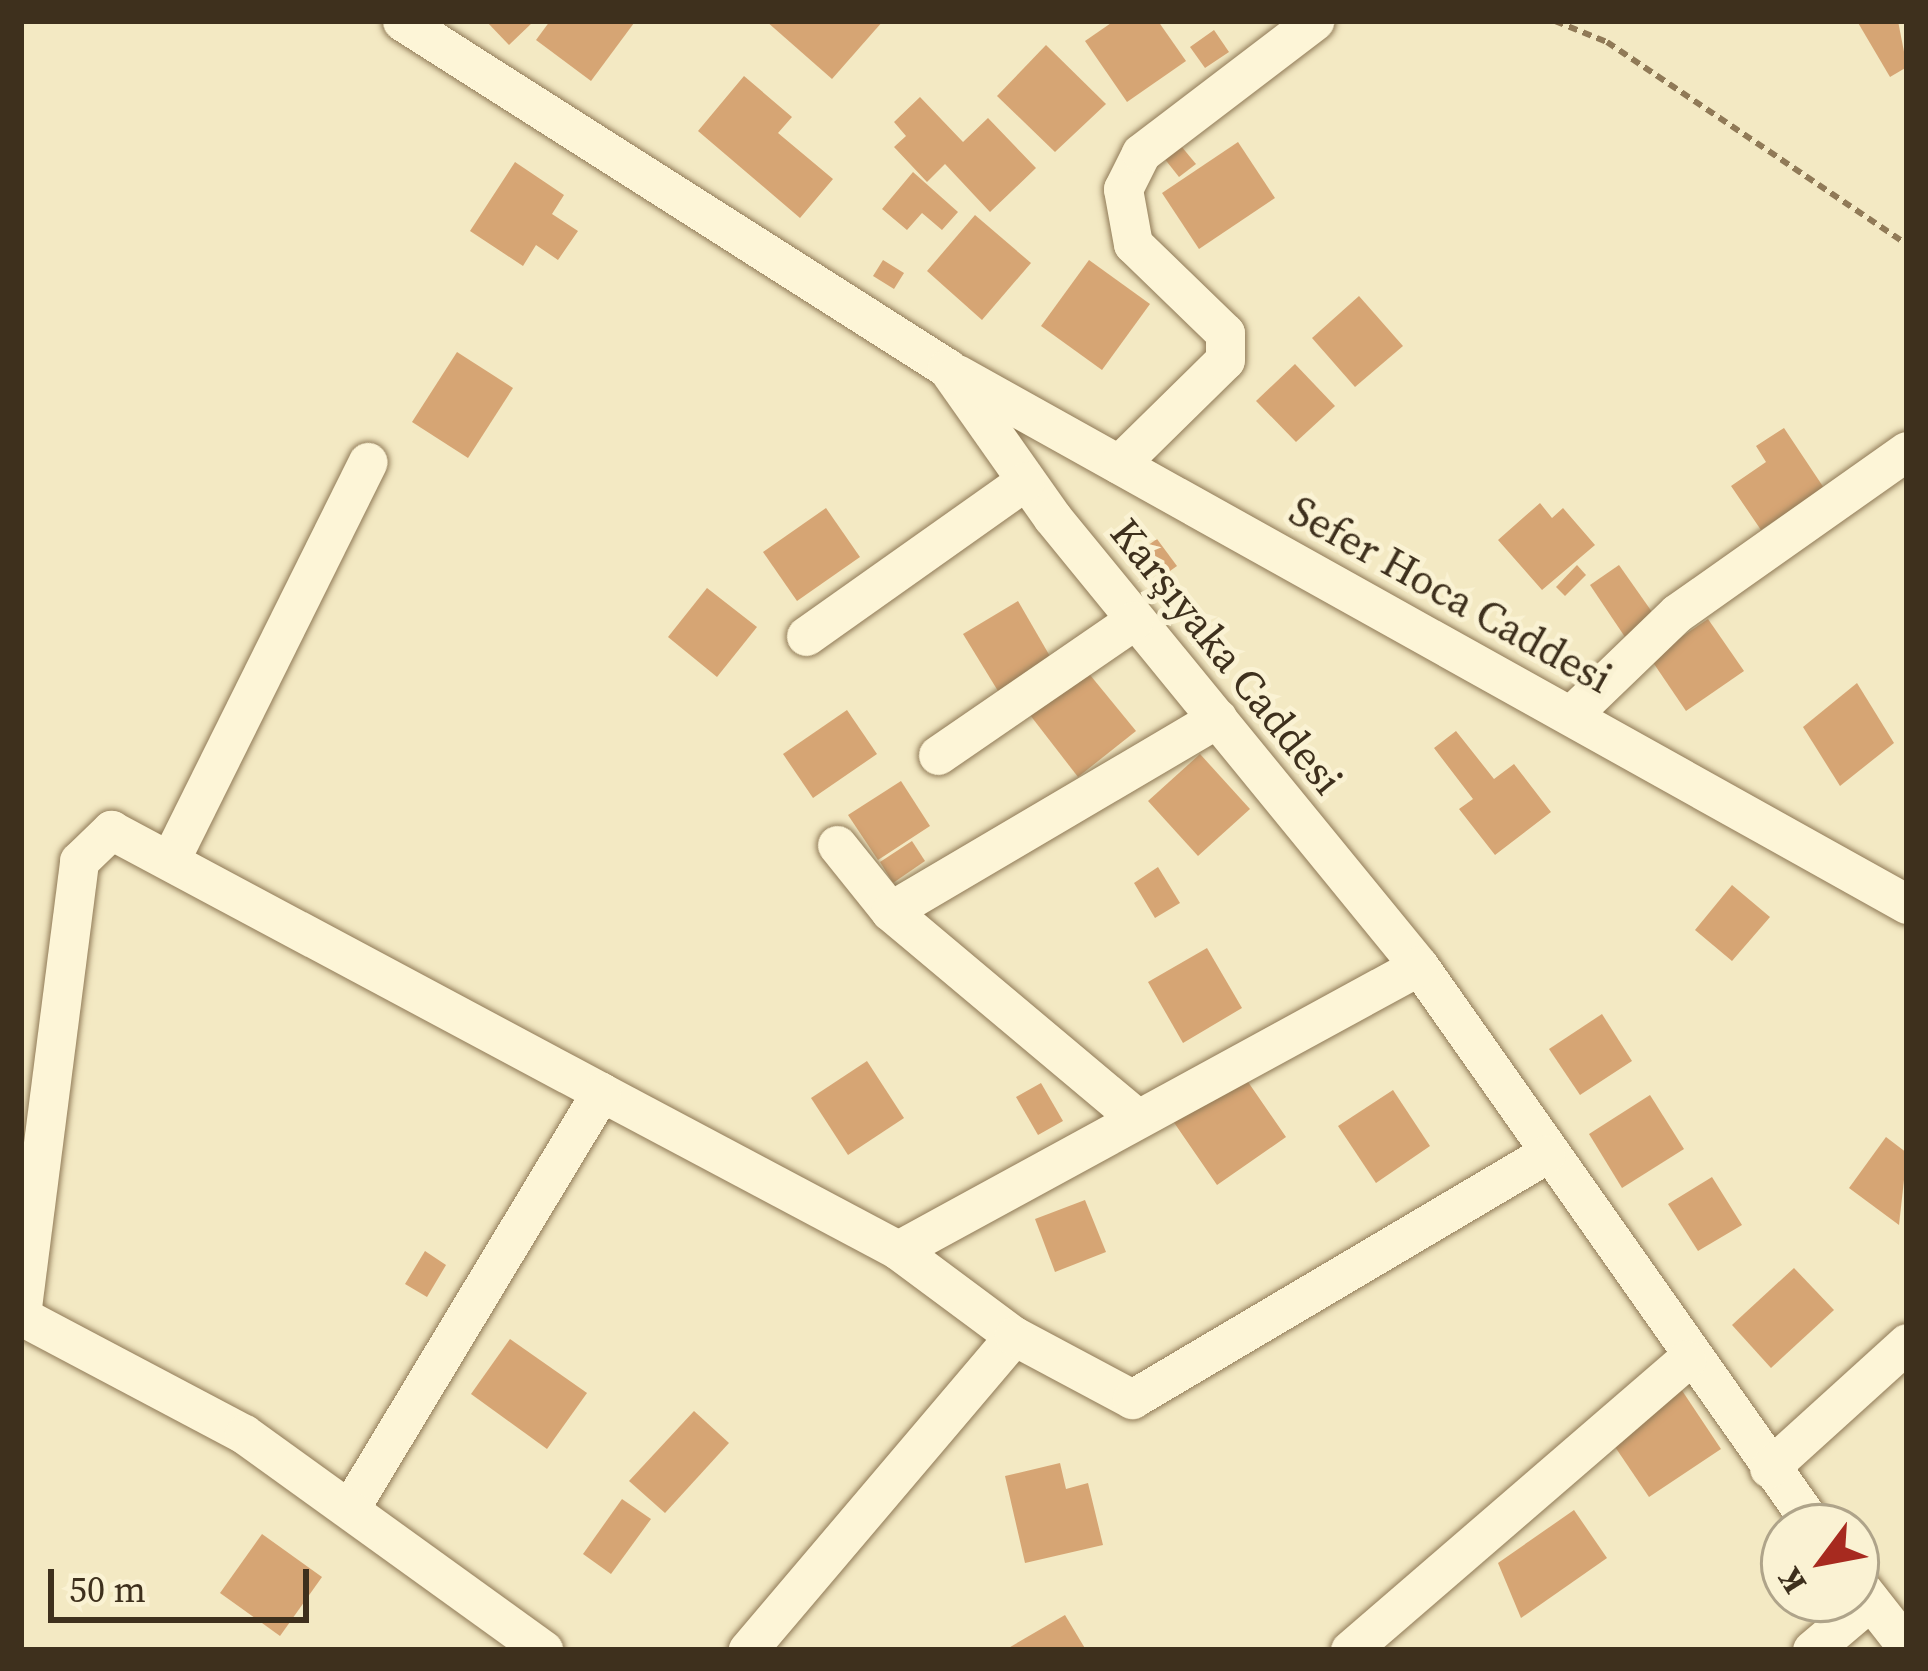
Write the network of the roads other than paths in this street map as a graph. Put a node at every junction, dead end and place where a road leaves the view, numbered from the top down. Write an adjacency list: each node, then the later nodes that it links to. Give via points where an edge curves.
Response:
1 (402, 21): 3 (street, Karşıyaka Caddesi)
2 (1314, 21): 6 (street, via 1141,153 1123,189 1133,244 1225,333 1225,360)
3 (947, 368): 6 (street, Sefer Hoca Caddesi); 7 (street, Karşıyaka Caddesi)
4 (1907, 452): 10 (street, via 1677,613)
5 (368, 461): 14 (street)
6 (1119, 464): 10 (street, Sefer Hoca Caddesi)
7 (1025, 482): 8 (street, Karşıyaka Caddesi); 9 (street)
8 (1133, 621): 11 (street, Karşıyaka Caddesi); 12 (street)
9 (806, 636)
10 (1571, 716): 15 (street, Sefer Hoca Caddesi)
11 (1217, 718): 16 (street); 17 (street, Karşıyaka Caddesi)
12 (938, 755)
13 (837, 845): 16 (street)
14 (172, 856): 18 (street); 22 (street, via 111,830 79,861)
15 (1907, 904)
16 (890, 911): 19 (street)
17 (1419, 966): 19 (street); 20 (street, Karşıyaka Caddesi)
18 (602, 1092): 21 (street); 28 (street)
19 (1133, 1115): 21 (street)
20 (1545, 1155): 23 (street, via 1132,1399); 25 (street, Karşıyaka Caddesi)
21 (898, 1250): 23 (street)
22 (21, 1316): 28 (street, via 244,1434)
23 (1014, 1336): 33 (street)
24 (1907, 1343): 26 (street)
25 (1686, 1360): 26 (street, Karşıyaka Caddesi); 34 (street)
26 (1769, 1468): 27 (street, Karşıyaka Caddesi)
27 (1796, 1503)
28 (349, 1509): 32 (street)
29 (1880, 1613): 31 (street)
30 (1836, 1623): 35 (street)
31 (1907, 1647)
32 (543, 1650)
33 (748, 1650)
34 (1350, 1650)
35 (1812, 1650)

